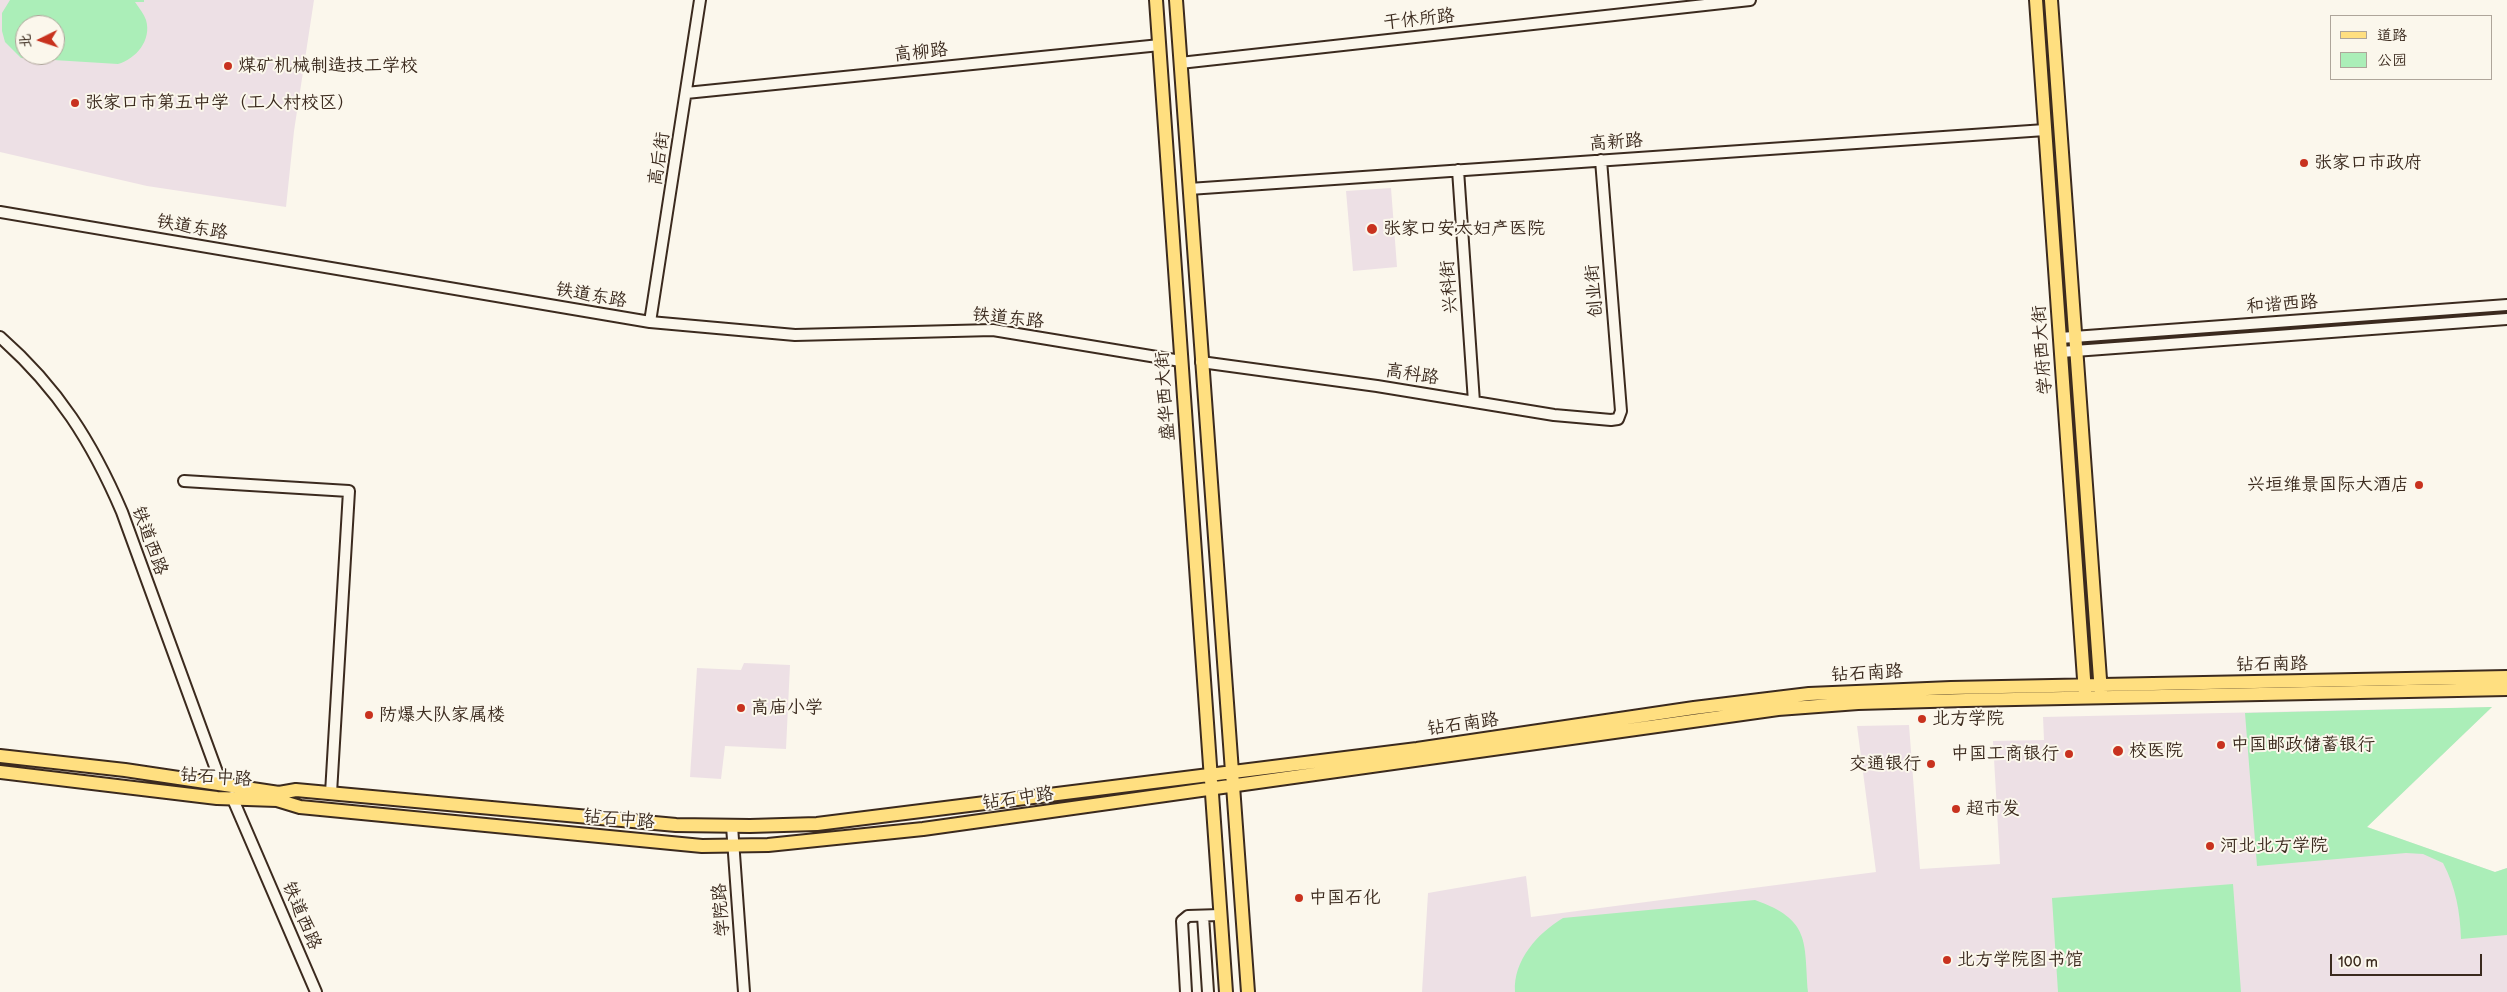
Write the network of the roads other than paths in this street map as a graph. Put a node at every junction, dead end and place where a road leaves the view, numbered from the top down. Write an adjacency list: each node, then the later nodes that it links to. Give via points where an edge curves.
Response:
1 (700, 0): 9 (street, 高后街)
2 (1156, 0): 7 (main road, 盛华西大街)
3 (1176, 0): 8 (main road)
4 (1750, 0): 8 (street, 干休所路)
5 (2036, 0): 10 (main road, 学府西大街)
6 (2051, 0): 18 (main road, 学府西大街)
7 (1160, 45): 9 (street, 高柳路); 23 (main road, 盛华西大街)
8 (1180, 63): 13 (main road)
9 (686, 93): 17 (street, 高后街)
10 (2045, 130): 11 (street, 高新路); 20 (main road, 学府西大街)
11 (1601, 160): 12 (street, 高新路); 26 (street, 创业街, via 1621,411)
12 (1458, 170): 13 (street, 高新路); 25 (street, 兴科街)
13 (1189, 189): 24 (main road)
14 (0, 212): 17 (street, 铁道东路)
15 (2507, 305): 18 (street, 和谐西路)
16 (2507, 319): 21 (street, 和谐西路)
17 (650, 322): 23 (street, 铁道东路, via 795,334 993,330)
18 (2076, 336): 20 (street, 和谐西路); 21 (main road, 学府西大街)
19 (0, 337): 38 (street, 铁道西路, via 52,388 89,443 105,474 122,512)
20 (2060, 338): 22 (main road, 学府西大街)
21 (2077, 351): 22 (street, 和谐西路); 33 (main road, 学府西大街)
22 (2061, 352): 32 (main road, 学府西大街)
23 (1181, 361): 29 (main road, 盛华西大街)
24 (1201, 362): 25 (street, 高科路); 28 (main road)
25 (1474, 402): 26 (street, 高科路, via 1554,415)
26 (1618, 419)
27 (184, 481): 41 (street, via 349,491)
28 (1217, 570): 29 (main road); 35 (main road)
29 (1195, 572): 37 (main road, 盛华西大街)
30 (2507, 677): 33 (main road, 钻石南路)
31 (2507, 688): 33 (main road, 钻石南路)
32 (2085, 692): 33 (main road, 钻石南路); 35 (main road, 钻石南路, via 1951,688 1809,694 1417,749); 39 (main road, 钻石南路, via 1778,710)
33 (2101, 692)
34 (0, 756): 38 (main road, 钻石中路)
35 (1233, 771): 37 (main road, 钻石中路); 39 (main road)
36 (0, 772): 42 (main road, 钻石中路)
37 (1211, 774): 40 (main road, 盛华西大街); 43 (main road, 钻石中路, via 817,824)
38 (221, 783): 41 (main road, 钻石中路, via 244,790)
39 (1234, 787): 40 (main road, 钻石中路); 52 (main road)
40 (1212, 790): 44 (main road, 钻石中路, via 818,841); 45 (main road, 盛华西大街)
41 (331, 793): 43 (main road, 钻石中路, via 676,825)
42 (232, 797): 44 (main road, 钻石中路, via 277,800 300,807 702,846); 47 (street, 铁道西路)
43 (732, 826): 44 (street, 学院路)
44 (733, 845): 48 (street, 学院路)
45 (1220, 915): 46 (street); 51 (main road, 盛华西大街)
46 (1203, 916): 49 (street, via 1188,916 1182,921); 50 (street)
47 (316, 992)
48 (744, 992)
49 (1186, 992)
50 (1208, 992)
51 (1226, 992)
52 (1248, 992)

